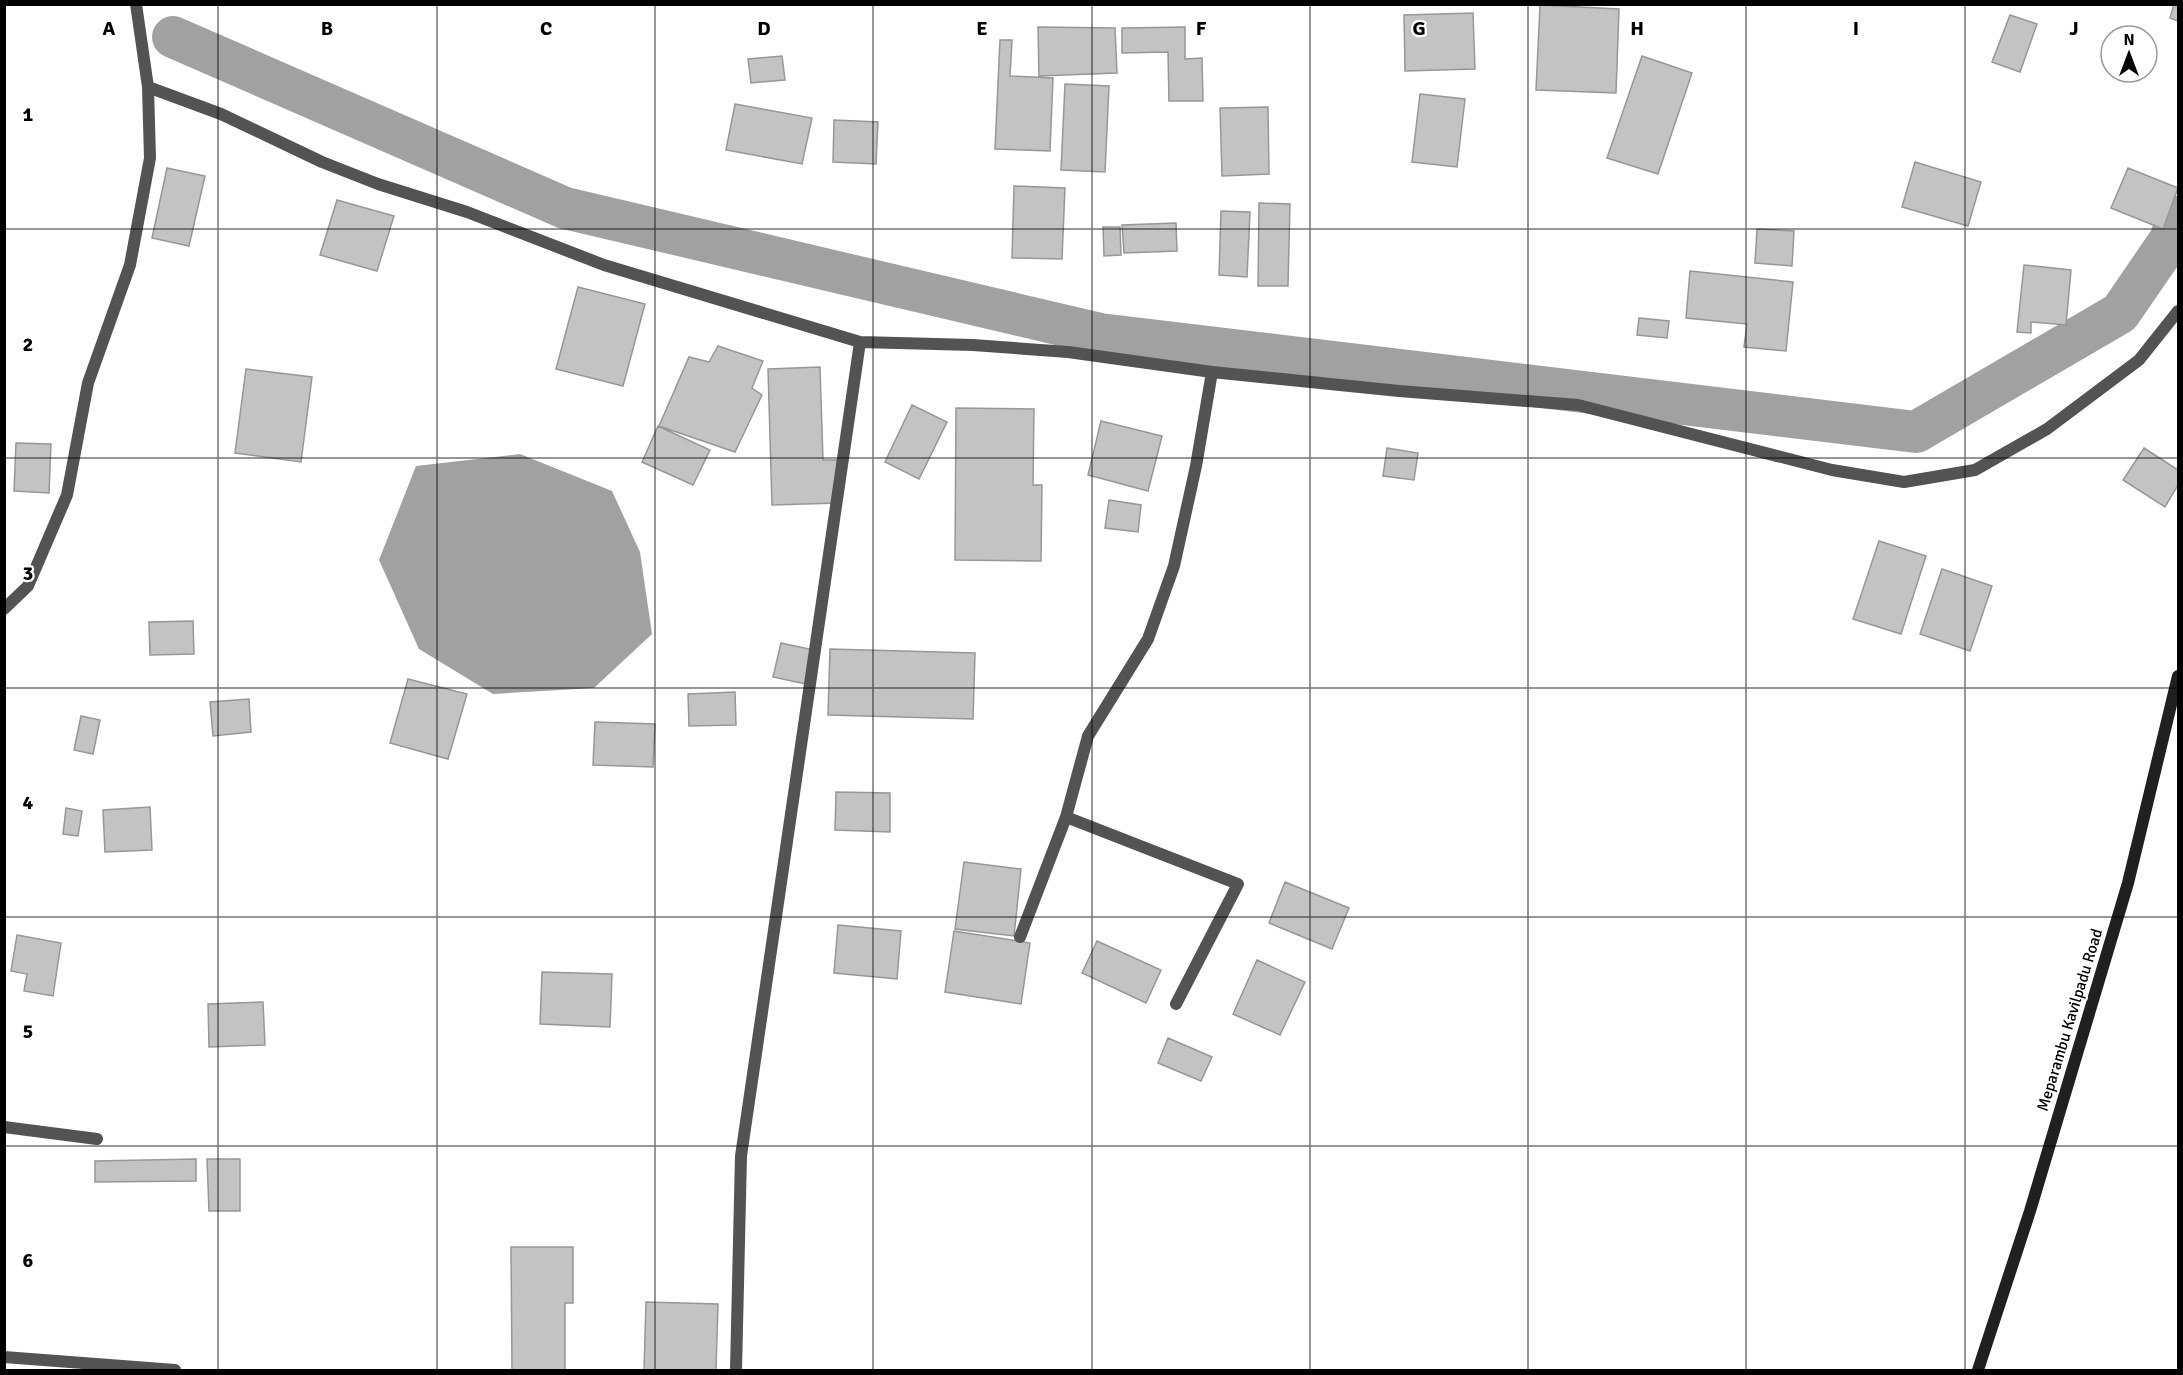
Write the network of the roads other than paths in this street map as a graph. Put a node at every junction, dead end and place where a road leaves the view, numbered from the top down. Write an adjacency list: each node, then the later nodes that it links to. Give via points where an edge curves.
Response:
1 (136, 4): 2 (street)
2 (148, 87): 4 (street, via 221,114 378,184 466,212 604,265); 6 (street, via 150,158 130,265 88,383 67,495 28,586)
3 (2178, 311): 5 (street, via 2139,360 2047,429 1975,470 1904,482 1832,470 1578,405)
4 (860, 342): 5 (street, via 1068,352); 15 (street, via 741,1156)
5 (1212, 372): 8 (street, via 1174,566 1148,639 1088,736)
6 (4, 609)
7 (2178, 675): 16 (main road, Meparambu Kavilpadu Road, via 2128,883)
8 (1066, 816): 9 (street); 10 (street, via 1239,884)
9 (1020, 937)
10 (1176, 1004)
11 (4, 1127): 12 (street)
12 (97, 1139)
13 (4, 1357): 14 (street)
14 (175, 1371)
15 (736, 1371)
16 (1978, 1371)

